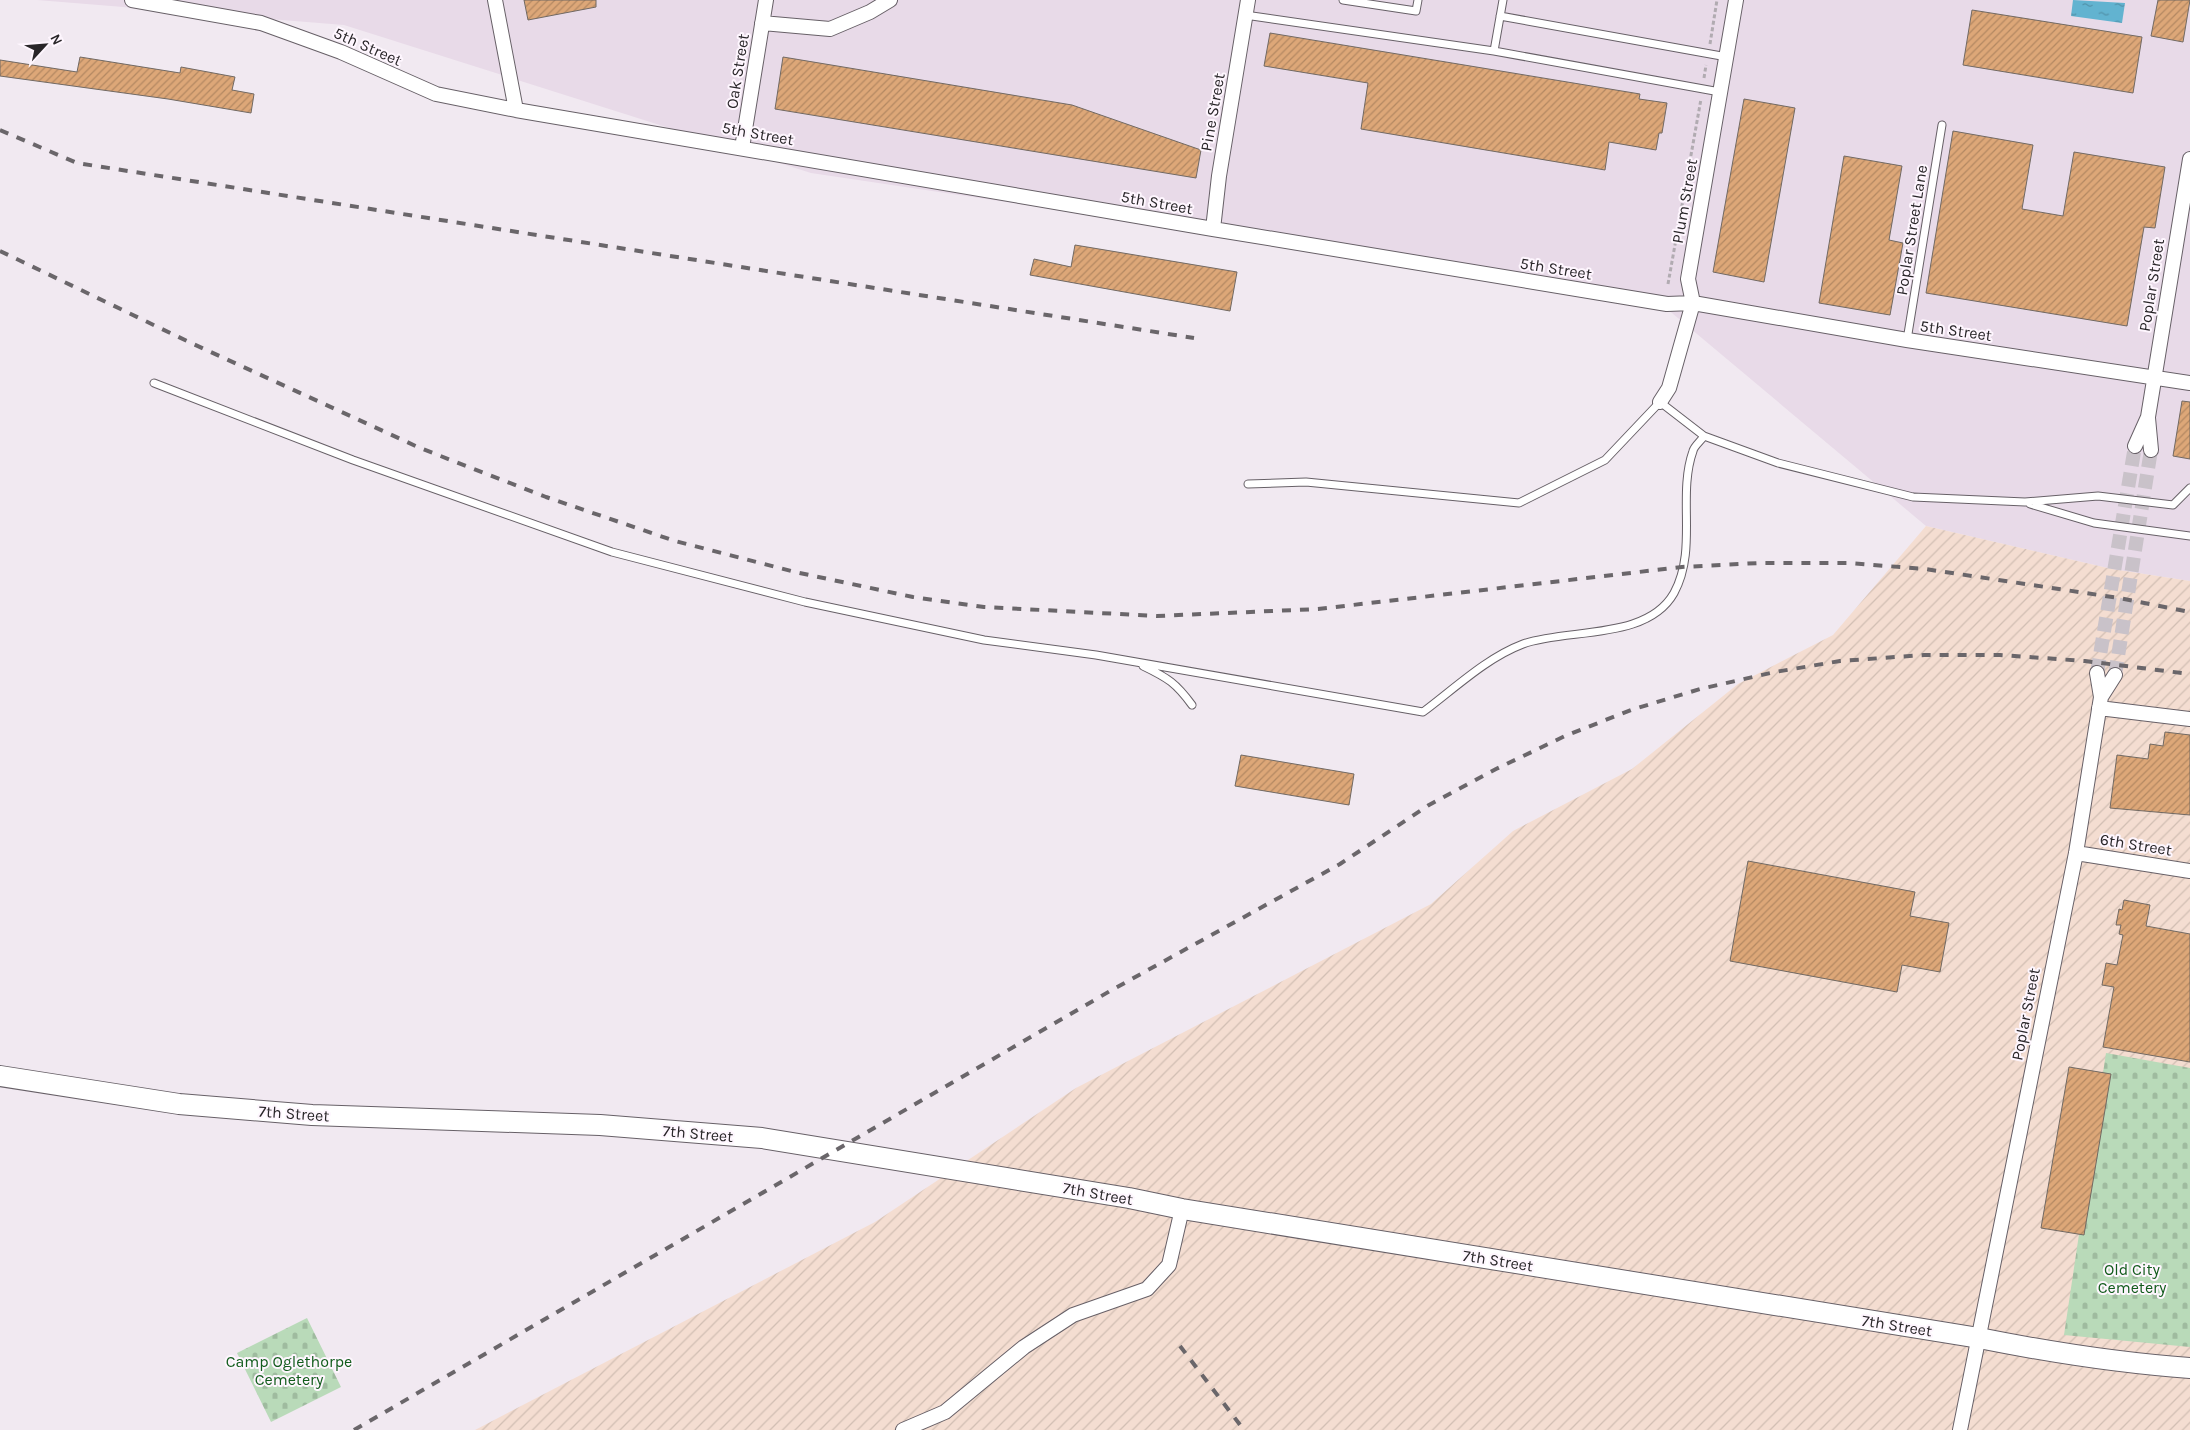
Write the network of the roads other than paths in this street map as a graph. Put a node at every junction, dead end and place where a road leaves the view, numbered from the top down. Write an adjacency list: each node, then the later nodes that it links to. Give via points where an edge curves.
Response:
1 (132, 0): 16 (street, 5th Street, via 261,23 341,52 436,94)
2 (495, 0): 16 (street)
3 (766, 0): 12 (street, Oak Street)
4 (890, 0): 12 (street, via 830,29)
5 (1248, 0): 10 (street, Pine Street)
6 (1343, 0): 7 (lane, via 1416,10)
7 (1418, 0)
8 (1503, 0): 11 (lane)
9 (1736, 0): 14 (street, Plum Street)
10 (1246, 15): 13 (lane); 20 (street, Pine Street)
11 (1500, 16): 13 (lane); 14 (lane)
12 (762, 23): 18 (street, Oak Street)
13 (1494, 51): 15 (lane)
14 (1726, 57): 15 (street, Plum Street)
15 (1720, 92): 21 (street, Plum Street, via 1688,278)
16 (516, 110): 18 (street, 5th Street)
17 (1942, 125): 22 (lane, Poplar Street Lane)
18 (742, 148): 20 (street, 5th Street)
19 (2190, 159): 23 (street, Poplar Street)
20 (1212, 229): 21 (street, 5th Street, via 1667,304)
21 (1693, 303): 22 (street, 5th Street); 26 (street, Plum Street, via 1669,388)
22 (1907, 340): 23 (street, 5th Street)
23 (2154, 377): 25 (street, 5th Street); 27 (street, Poplar Street)
24 (154, 383): 35 (lane, via 353,460 612,552 805,602 984,640)
25 (2190, 383)
26 (1660, 402): 28 (lane); 31 (lane, via 1605,460 1519,503 1306,482)
27 (2148, 417): 29 (street, Poplar Street); 30 (street, Poplar Street)
28 (1704, 436): 33 (lane, via 1778,463 1913,497); 35 (lane, via 1693,450 1682,567 1673,594 1658,610 1634,624 1523,644 1492,660 1423,712)
29 (2136, 446)
30 (2151, 450)
31 (1248, 484)
32 (2190, 488): 33 (lane, via 2173,505 2098,496)
33 (2025, 502): 34 (lane, via 2094,523)
34 (2190, 536)
35 (1134, 662): 39 (lane, via 1178,686)
36 (2097, 673): 38 (street, Poplar Street)
37 (2115, 675): 38 (street, Poplar Street)
38 (2100, 702): 40 (street); 41 (street, Poplar Street)
39 (1192, 705)
40 (2190, 719)
41 (2076, 853): 42 (street, 6th Street); 45 (street, Poplar Street)
42 (2190, 871)
43 (0, 1076): 44 (street, 7th Street, via 179,1104 302,1114 600,1125 762,1138)
44 (1182, 1209): 45 (street, 7th Street); 47 (street, via 1169,1265 1147,1289 1073,1315 1024,1347 945,1412)
45 (1979, 1338): 46 (street, 7th Street, via 2055,1353); 48 (street, Poplar Street)
46 (2190, 1368)
47 (903, 1430)
48 (1960, 1430)

